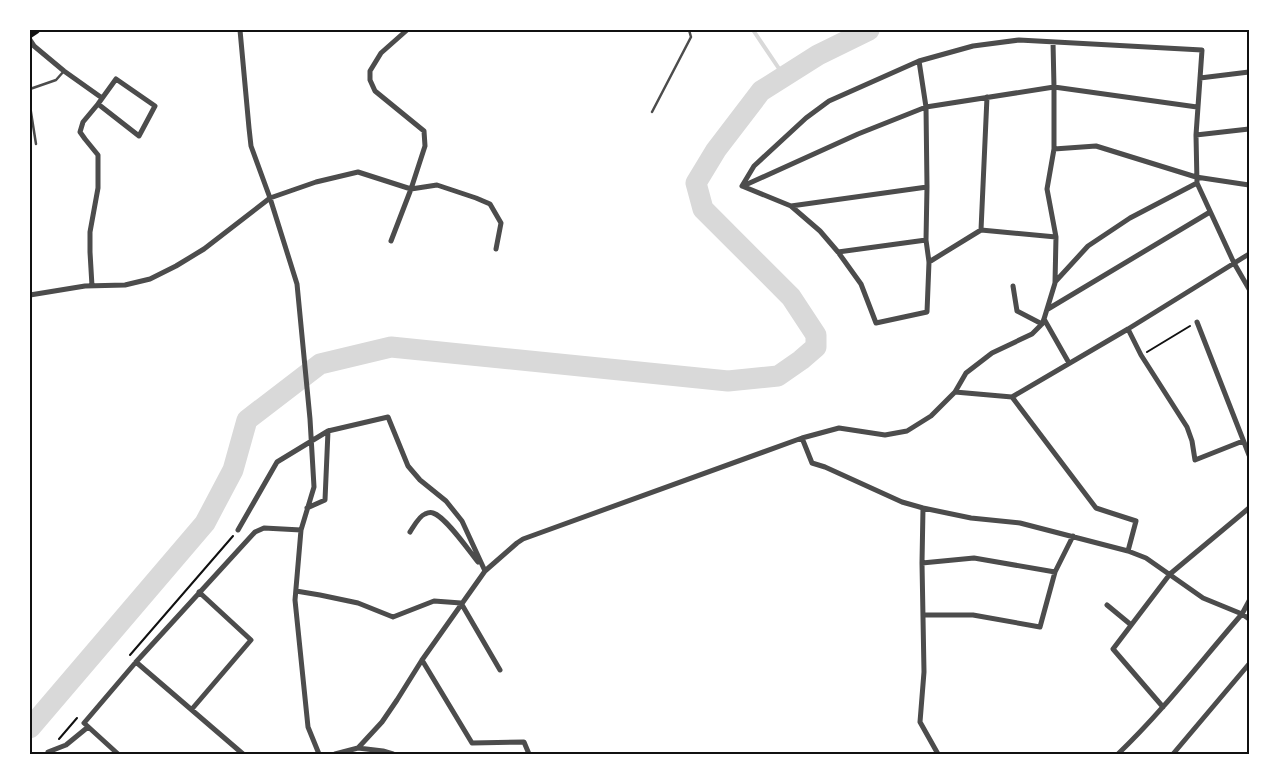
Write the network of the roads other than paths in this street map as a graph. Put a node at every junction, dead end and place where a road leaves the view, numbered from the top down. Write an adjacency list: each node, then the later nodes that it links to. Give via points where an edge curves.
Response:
1 (36, 30): 5 (main road)
2 (240, 30): 31 (street, via 251,146)
3 (407, 30): 30 (street, via 381,54 370,71 370,80 375,91 424,131 425,146)
4 (689, 30): 20 (lane, via 692,37)
5 (30, 34)
6 (30, 40): 9 (street)
7 (1052, 42): 8 (street, via 1019,40 974,46); 11 (street, via 1202,50); 12 (street)
8 (919, 61): 18 (street); 28 (street, via 829,100 754,166)
9 (64, 71): 13 (lane, via 56,80); 15 (street)
10 (1249, 72): 11 (street)
11 (1200, 78): 19 (street)
12 (1054, 87): 14 (street); 19 (street); 24 (street)
13 (30, 89)
14 (987, 97): 18 (street); 34 (street)
15 (102, 98): 16 (street); 16 (street, via 116,79 155,106 139,136)
16 (98, 104): 44 (street, via 83,122 80,132 98,155 98,188 90,232)
17 (30, 106): 23 (lane)
18 (926, 107): 28 (street); 29 (street)
19 (1197, 108): 22 (street)
20 (652, 112)
21 (1249, 129): 22 (street)
22 (1196, 135): 25 (street)
23 (36, 144)
24 (1054, 150): 25 (street, via 1096,146); 35 (street, via 1048,189)
25 (1196, 177): 26 (street); 27 (street)
26 (1196, 183): 33 (street); 43 (street, via 1130,218 1088,246)
27 (1249, 185)
28 (742, 186): 32 (street)
29 (927, 187): 32 (street); 36 (street)
30 (411, 189): 31 (street, via 358,172); 37 (street); 38 (street, via 437,184 490,204 501,223)
31 (270, 198): 44 (street, via 204,249 150,279 124,285); 59 (street, via 298,284 313,462 314,487)
32 (791, 206): 39 (street)
33 (1210, 212): 42 (street); 48 (street)
34 (981, 230): 35 (street); 41 (street)
35 (1056, 237): 43 (street)
36 (926, 240): 39 (street); 41 (street)
37 (392, 241)
38 (496, 250)
39 (838, 252): 41 (street, via 861,284 876,322 927,312)
40 (1249, 254): 42 (street)
41 (928, 262)
42 (1234, 263): 46 (street); 51 (street)
43 (1055, 283): 48 (street)
44 (92, 286): 47 (street)
45 (1013, 286): 49 (street, via 1017,311)
46 (1249, 289)
47 (30, 295)
48 (1048, 309): 49 (street)
49 (1043, 321): 52 (street); 53 (street, via 1032,334 992,353 966,373)
50 (1197, 322): 57 (street)
51 (1128, 329): 52 (street); 57 (street, via 1187,427 1195,460)
52 (1069, 363): 54 (street)
53 (955, 392): 54 (street); 56 (street, via 931,416 906,430 885,435 839,428)
54 (1012, 397): 66 (street, via 1096,508 1136,522)
55 (328, 431): 59 (street, via 325,500); 62 (street, via 277,462); 68 (street, via 388,417 408,466 446,501 462,522)
56 (802, 438): 60 (street, via 812,463); 68 (street, via 523,539)
57 (1243, 441): 58 (street)
58 (1249, 455)
59 (307, 508): 63 (street)
60 (923, 508): 65 (street, via 971,518 1020,523); 67 (street)
61 (1249, 508): 70 (street)
62 (238, 530)
63 (301, 530): 71 (street); 72 (street, via 264,528 254,532)
64 (410, 532): 68 (street, via 424,514 433,513 453,530)
65 (1073, 536): 66 (street); 69 (street)
66 (1128, 551): 70 (street, via 1146,558)
67 (922, 563): 69 (street, via 974,558); 77 (street)
68 (485, 571): 74 (street)
69 (1056, 572): 77 (street, via 1040,627 973,615)
70 (1170, 574): 76 (street, via 1203,598); 79 (street)
71 (296, 591): 74 (street, via 358,603 392,617 434,601); 91 (street, via 308,727)
72 (199, 592): 81 (street); 85 (street, via 251,640)
73 (1249, 601): 76 (street)
74 (461, 603): 80 (street); 83 (street)
75 (1107, 605): 79 (street)
76 (1242, 614): 78 (street); 84 (street)
77 (923, 615): 95 (street, via 924,672 920,722)
78 (1249, 619)
79 (1130, 624): 84 (street, via 1113,649)
80 (422, 660): 87 (street, via 382,722); 94 (street, via 472,743 524,742)
81 (136, 662): 85 (street); 86 (street, via 84,723)
82 (1249, 664): 97 (street)
83 (500, 670)
84 (1163, 707): 96 (street)
85 (192, 709): 90 (street)
86 (88, 727): 88 (street, via 66,745); 89 (street)
87 (358, 748): 92 (street); 93 (street)
88 (48, 752)
89 (118, 754)
90 (243, 754)
91 (319, 754)
92 (335, 754)
93 (392, 754)
94 (529, 754)
95 (938, 754)
96 (1118, 754)
97 (1173, 754)

